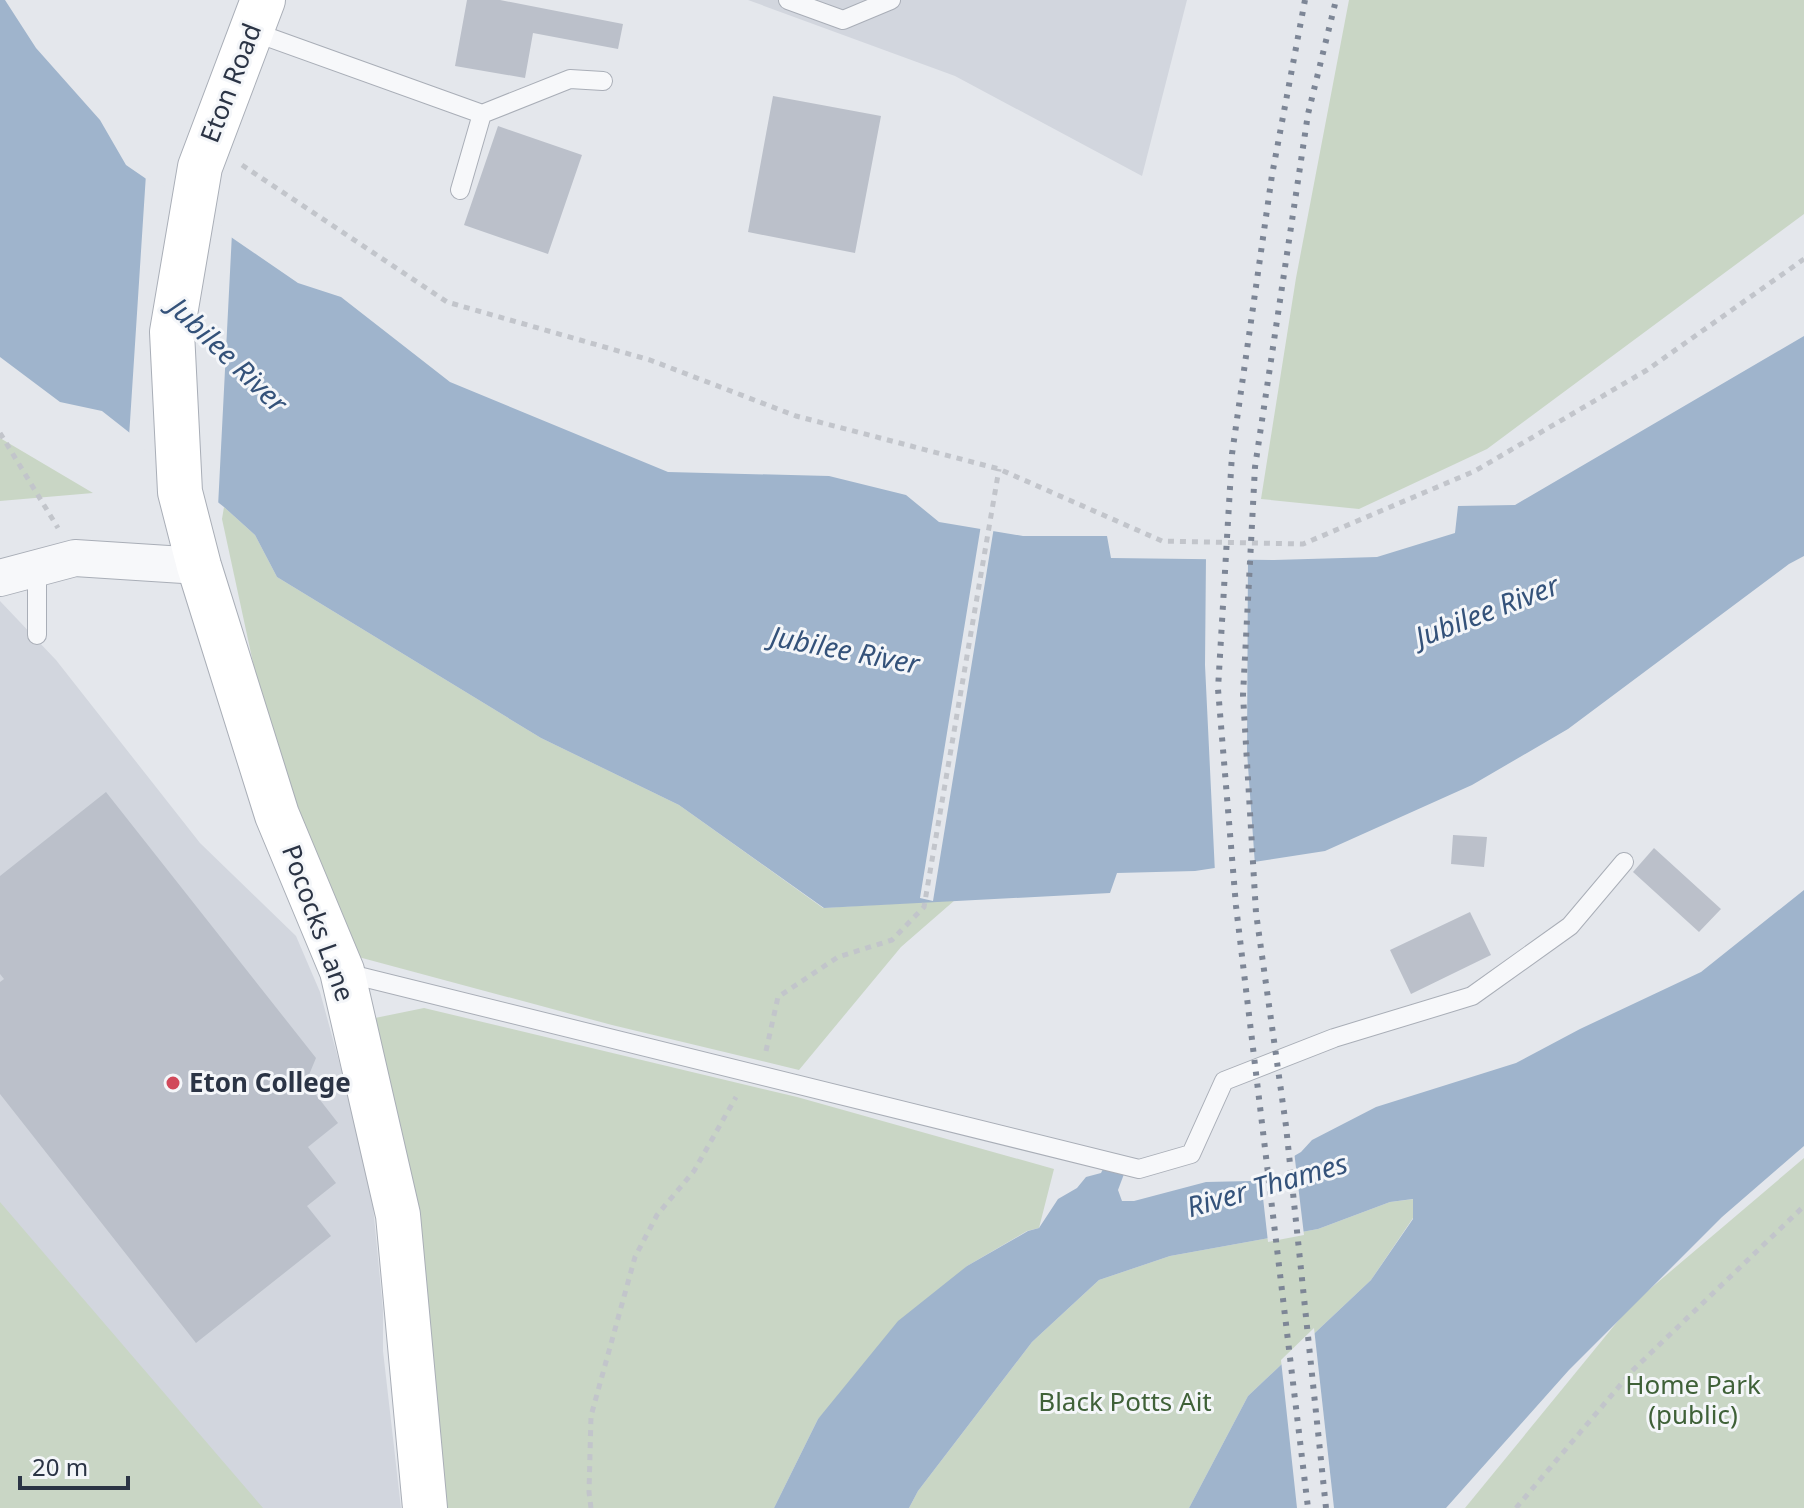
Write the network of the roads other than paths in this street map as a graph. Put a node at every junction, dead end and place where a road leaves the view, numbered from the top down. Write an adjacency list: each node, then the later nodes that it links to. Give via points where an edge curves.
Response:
1 (788, 0): 2 (lane, via 843,20)
2 (891, 0)
3 (257, 15): 5 (lane); 7 (main road, Eton Road, via 204,154 172,332)
4 (603, 81): 5 (lane, via 570,79)
5 (482, 114): 6 (lane)
6 (460, 190)
7 (180, 492): 8 (main road, Pococks Lane)
8 (199, 566): 9 (street, via 75,558); 13 (main road, Pococks Lane, via 277,815)
9 (37, 568): 10 (street); 11 (lane)
10 (0, 578)
11 (37, 635)
12 (1624, 862): 13 (lane, via 1570,926 1472,996 1334,1038 1224,1081 1191,1154 1139,1169)
13 (342, 971): 14 (main road, Pococks Lane, via 398,1215)
14 (425, 1508)

